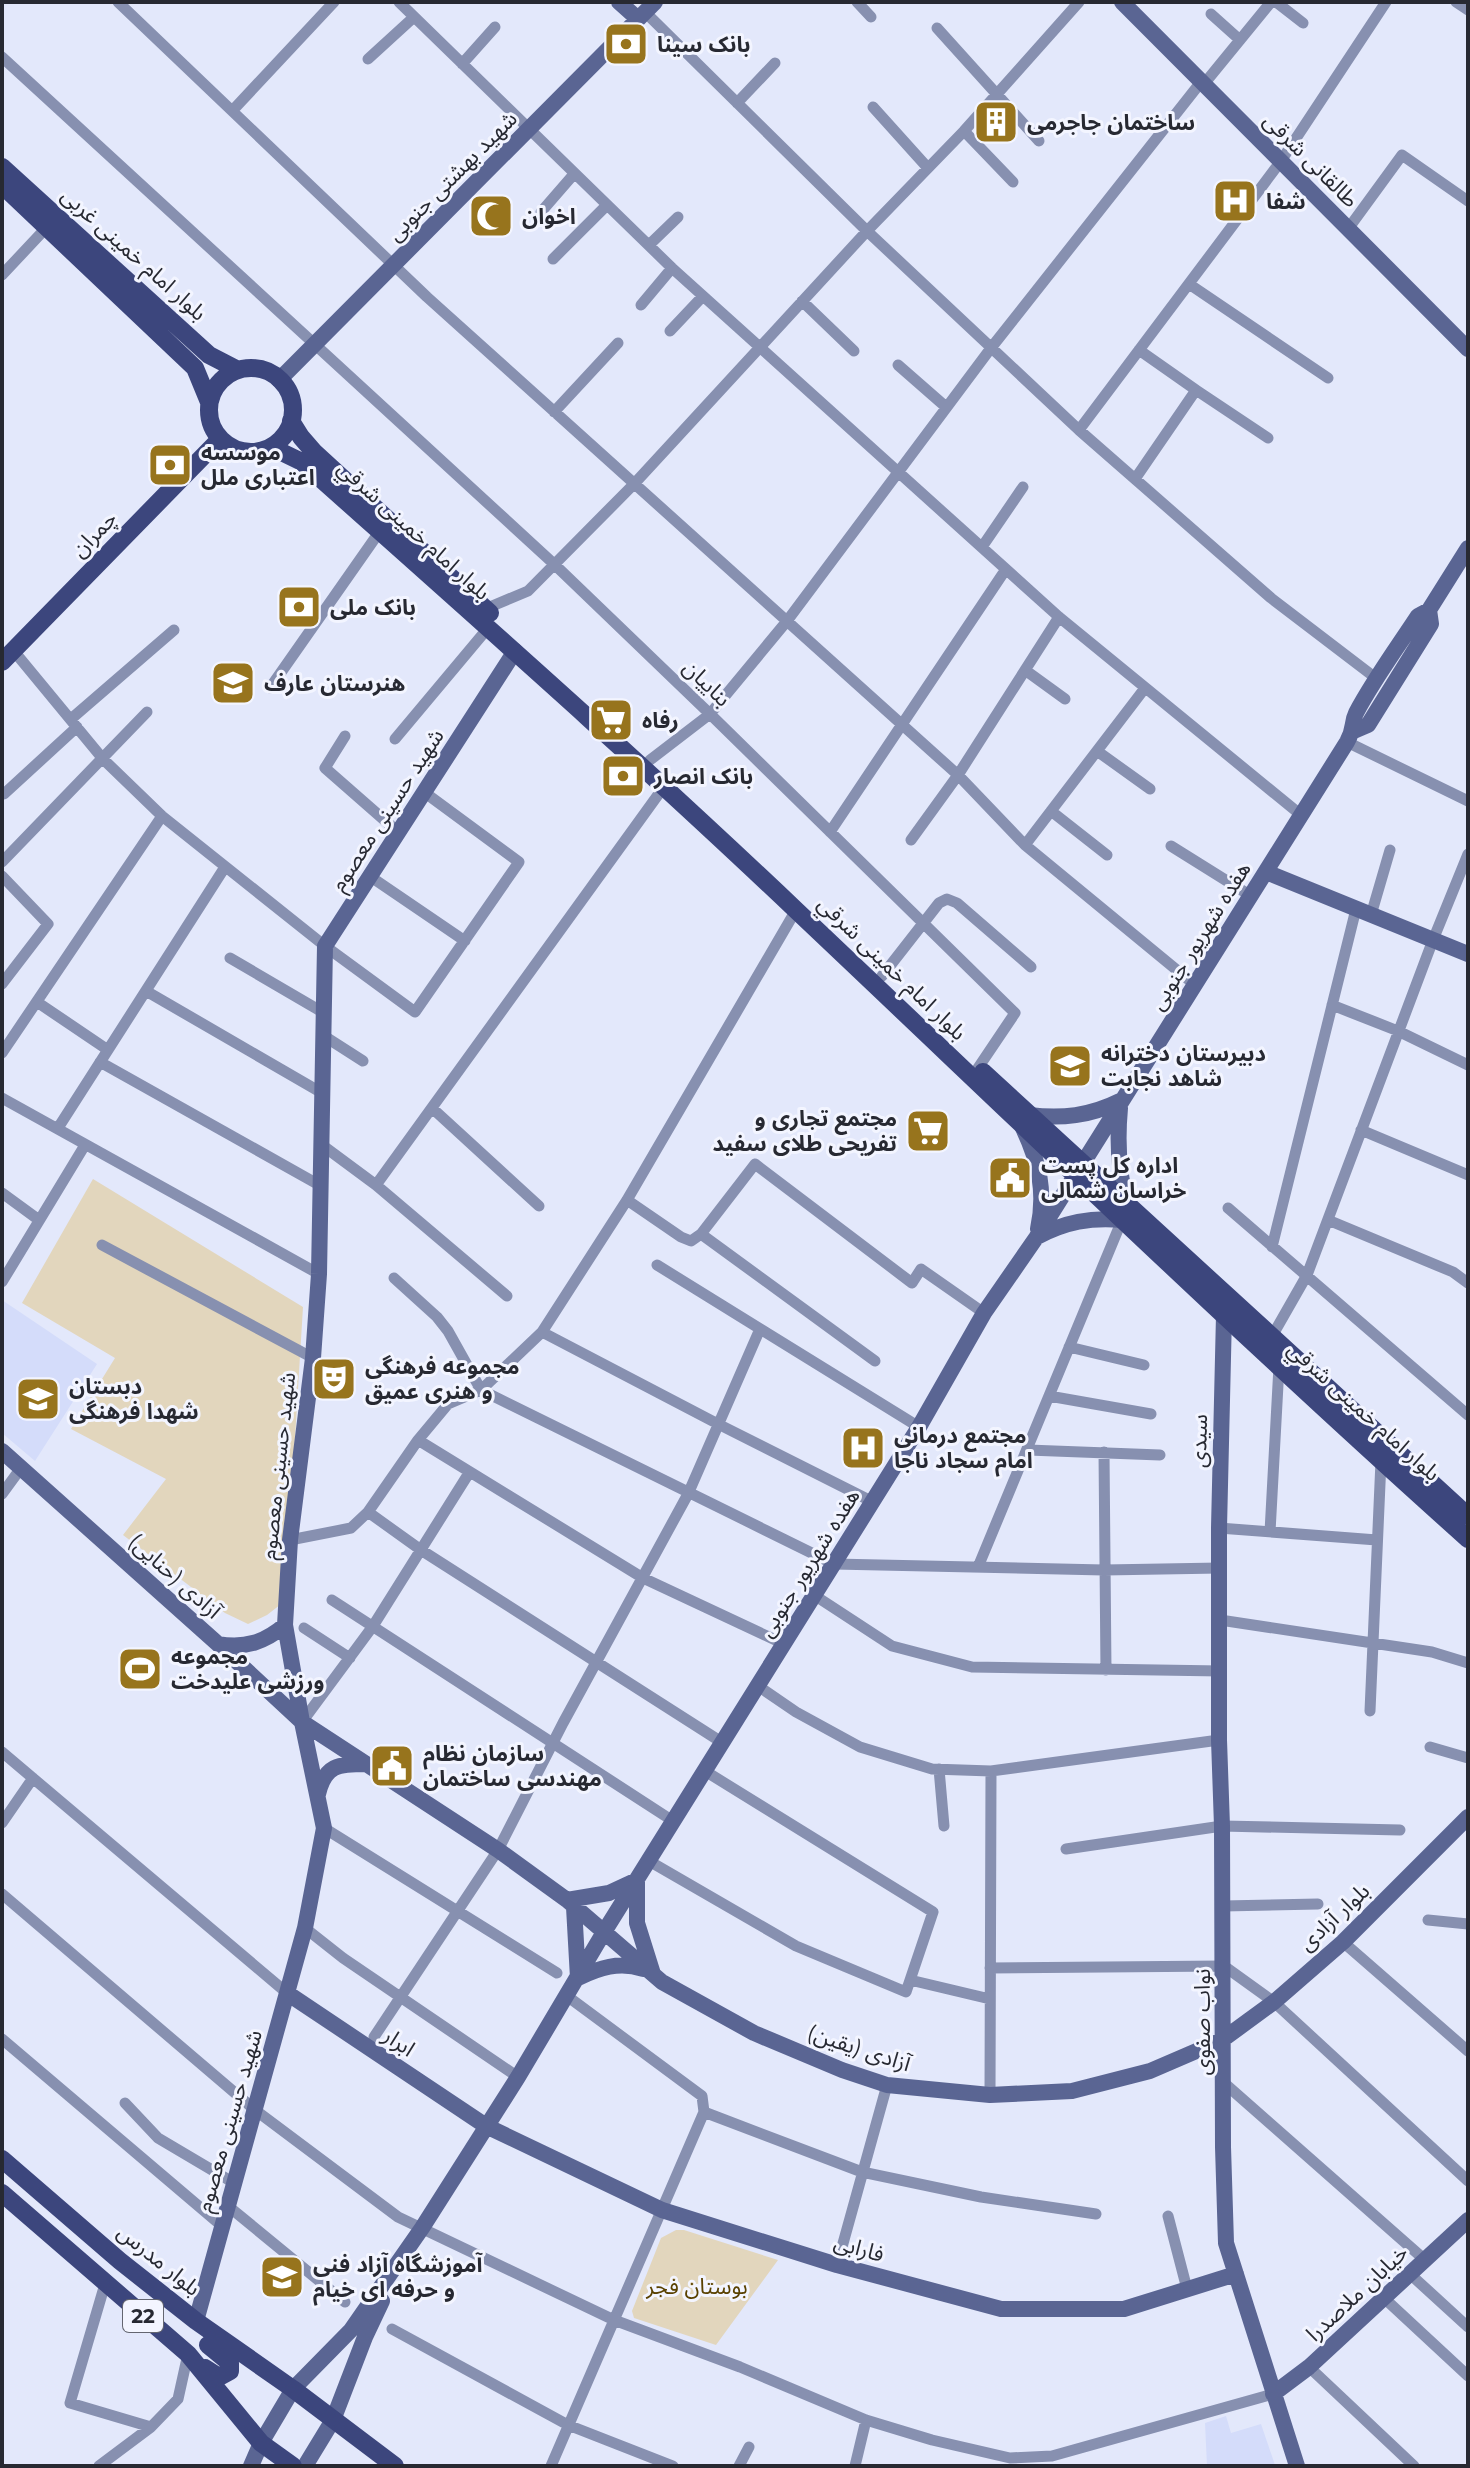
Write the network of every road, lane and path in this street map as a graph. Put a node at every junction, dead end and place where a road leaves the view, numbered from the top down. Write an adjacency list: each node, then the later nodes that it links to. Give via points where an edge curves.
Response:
1 (118, 2): 28 (street)
2 (334, 2): 28 (street)
3 (399, 2): 14 (street)
4 (619, 2): 11 (main road)
5 (857, 2): 15 (street)
6 (1079, 2): 25 (street)
7 (1122, 2): 24 (main road, طالقانی شرقی)
8 (1273, 2): 16 (street); 19 (street)
9 (1386, 2): 32 (street)
10 (1456, 2): 12 (street)
11 (643, 9): 26 (street); 29 (main road, شهید بهشتی جنوبی)
12 (1468, 10)
13 (1211, 14): 19 (street)
14 (414, 17): 21 (street); 23 (street)
15 (871, 17)
16 (1303, 23)
17 (495, 27): 23 (street)
18 (937, 28): 25 (street)
19 (1240, 40): 24 (street)
20 (2, 57): 57 (street, بناییان)
21 (368, 59)
22 (775, 63): 26 (street)
23 (462, 64): 29 (street)
24 (1202, 83): 32 (main road, طالقانی شرقی); 58 (street)
25 (996, 95): 30 (street); 31 (street)
26 (737, 103): 44 (street)
27 (873, 107): 34 (street)
28 (233, 110): 47 (street)
29 (530, 129): 35 (street); 47 (main road, شهید بهشتی جنوبی)
30 (964, 131): 34 (street); 36 (street)
31 (1039, 141)
32 (1281, 161): 43 (main road, طالقانی شرقی); 50 (street)
33 (2, 167): 63 (main road, بلوار امام خمینی غربی, via 209,355)
34 (927, 167): 44 (street)
35 (574, 174): 39 (street); 40 (street)
36 (1013, 182)
37 (2, 185): 42 (main road, بلوار امام خمینی غربی)
38 (1468, 201): 43 (street, via 1402,155)
39 (607, 205): 45 (street); 46 (street)
40 (541, 212)
41 (678, 217): 45 (street)
42 (47, 227): 49 (street); 67 (main road, بلوار امام خمینی غربی, via 195,368)
43 (1348, 229): 59 (main road, طالقانی شرقی)
44 (867, 231): 52 (street); 58 (street)
45 (649, 245): 48 (street)
46 (553, 259)
47 (396, 265): 57 (main road, شهید بهشتی جنوبی); 69 (street)
48 (672, 268): 51 (street); 53 (street)
49 (2, 275)
50 (1189, 284): 60 (street); 64 (street)
51 (703, 296): 54 (street); 56 (street)
52 (802, 301): 56 (street); 61 (street)
53 (641, 305)
54 (670, 331)
55 (618, 343): 69 (street)
56 (760, 345): 75 (street); 77 (street)
57 (314, 346): 65 (main road, شهید بهشتی جنوبی); 82 (street, بناییان)
58 (991, 348): 68 (street); 71 (street)
59 (1468, 349)
60 (1139, 350): 66 (street); 71 (street)
61 (854, 351)
62 (898, 365): 68 (street)
63 (238, 370): 65 (main road, via 260,369); 67 (main road, via 219,382)
64 (1328, 378)
65 (279, 380): 70 (main road, via 291,399)
66 (1196, 390): 72 (street); 76 (street)
67 (209, 402): 73 (main road, via 212,428)
68 (946, 407): 75 (street)
69 (554, 412): 77 (street)
70 (291, 421): 74 (main road); 84 (main road, بلوار امام خمینی شرقي, via 314,452)
71 (1079, 430): 76 (street)
72 (1268, 438)
73 (220, 439): 74 (main road, via 244,452); 91 (main road, چمران)
74 (271, 447): 79 (main road, بلوار امام خمینی شرقي, via 302,462)
75 (898, 470): 80 (street); 87 (street)
76 (1135, 479): 93 (street, via 1271,598)
77 (634, 484): 82 (street); 87 (street)
78 (1023, 487): 80 (street)
79 (380, 531): 88 (main road, بلوار امام خمینی شرقي); 94 (street)
80 (982, 547): 83 (street)
81 (1465, 558): 85 (main road, هفده شهریور جنوبی)
82 (554, 564): 84 (street, via 528,591); 98 (street, بناییان)
83 (1006, 569): 86 (street); 100 (street)
84 (485, 609): 106 (main road, بلوار امام خمینی شرقي)
85 (1429, 610): 93 (main road, هفده شهریور جنوبی, via 1418,616); 102 (main road, هفده شهریور جنوبی, via 1431,624 1368,725)
86 (1059, 617): 92 (street); 95 (street)
87 (787, 621): 98 (street); 100 (street)
88 (488, 628): 90 (main road, بلوار امام خمینی شرقي); 103 (street)
89 (174, 630): 99 (street)
90 (515, 651): 108 (main road, بلوار امام خمینی شرقي); 110 (main road, شهید حسینی معصوم)
91 (8, 656): 99 (street)
92 (1025, 670): 96 (street); 107 (street)
93 (1377, 679): 102 (main road, هفده شهریور جنوبی, via 1353,717)
94 (270, 688)
95 (1145, 688): 104 (street); 114 (street)
96 (1065, 699)
97 (147, 712): 105 (street)
98 (710, 714): 106 (street); 117 (street, بناییان)
99 (74, 723): 105 (street); 111 (street)
100 (903, 725): 107 (street); 117 (street)
101 (345, 736): 116 (street, via 325,768)
102 (1350, 736): 112 (street); 114 (main road, هفده شهریور جنوبی)
103 (395, 739)
104 (1097, 751): 109 (street); 113 (street)
105 (103, 759): 115 (street); 124 (street)
106 (650, 760): 139 (main road, بلوار امام خمینی شرقي)
107 (958, 775): 118 (street); 119 (street)
108 (663, 788): 130 (main road, بلوار امام خمینی شرقي); 157 (street)
109 (1150, 789)
110 (424, 792): 116 (main road, شهید حسینی معصوم); 134 (street, via 519,862)
111 (4, 794)
112 (1468, 801)
113 (1051, 811): 119 (street); 123 (street)
114 (1301, 815): 126 (main road, هفده شهریور جنوبی)
115 (162, 816): 125 (street); 143 (street)
116 (398, 832): 128 (main road, شهید حسینی معصوم)
117 (830, 832): 132 (street, بناییان)
118 (911, 840)
119 (1025, 845): 141 (street)
120 (1171, 846): 129 (street)
121 (1390, 850): 131 (street)
122 (1468, 854): 133 (street)
123 (1107, 855)
124 (2, 862)
125 (225, 867): 135 (street); 142 (street)
126 (1266, 872): 129 (main road, هفده شهریور جنوبی); 131 (main road)
127 (2, 876): 140 (street, via 48,924)
128 (371, 877): 134 (street); 135 (main road, شهید حسینی معصوم)
129 (1251, 896): 141 (main road, هفده شهریور جنوبی)
130 (796, 910): 158 (main road, بلوار امام خمینی شرقي); 168 (street)
131 (1363, 912): 133 (main road); 144 (street)
132 (924, 924): 138 (street, via 939,903 957,903); 139 (street); 153 (street, بناییان, via 1015,1013)
133 (1433, 940): 136 (main road); 146 (street)
134 (465, 941): 135 (street, via 415,1012)
135 (325, 946): 145 (main road, شهید حسینی معصوم)
136 (1468, 954)
137 (230, 958): 145 (street)
138 (1031, 967)
139 (882, 976): 153 (main road, بلوار امام خمینی شرقي)
140 (2, 984)
141 (1195, 985): 156 (main road, هفده شهریور جنوبی)
142 (146, 991): 148 (street); 154 (street)
143 (37, 1002): 148 (street); 149 (street)
144 (1332, 1005): 146 (street); 177 (street)
145 (324, 1013): 147 (main road, شهید حسینی معصوم)
146 (1398, 1031): 152 (street); 160 (street)
147 (324, 1036): 150 (street); 154 (main road, شهید حسینی معصوم)
148 (108, 1050): 151 (street)
149 (2, 1053)
150 (363, 1061)
151 (100, 1062): 159 (street); 166 (street)
152 (1468, 1065)
153 (978, 1068): 158 (main road, بلوار امام خمینی شرقي)
154 (322, 1093): 162 (main road, شهید حسینی معصوم)
155 (2, 1098): 159 (street)
156 (1121, 1100): 158 (main road, via 1086,1115); 163 (main road, هفده شهریور جنوبی); 171 (main road, via 1118,1154)
157 (432, 1108): 165 (street); 169 (street)
158 (1026, 1122): 163 (main road, بلوار امام خمینی شرقي); 175 (main road, via 1042,1182)
159 (58, 1128): 161 (street)
160 (1361, 1130): 164 (street); 173 (street)
161 (85, 1145): 172 (street); 179 (street)
162 (322, 1145): 165 (street); 166 (main road, شهید حسینی معصوم)
163 (1078, 1170): 171 (main road, بلوار امام خمینی شرقي); 175 (main road, هفده شهریور جنوبی)
164 (1468, 1175)
165 (376, 1185): 184 (street)
166 (321, 1186): 179 (main road, شهید حسینی معصوم)
167 (2, 1193): 172 (street)
168 (627, 1200): 174 (street, via 681,1237 691,1241); 188 (street)
169 (539, 1206)
170 (1228, 1208): 177 (street)
171 (1124, 1212): 175 (main road, via 1068,1223); 186 (main road, بلوار امام خمینی شرقي); 190 (street)
172 (39, 1220): 182 (street)
173 (1328, 1220): 180 (street); 183 (street)
174 (701, 1234): 185 (street, via 755,1164 912,1283 921,1269); 192 (street)
175 (1036, 1238): 185 (main road, هفده شهریور جنوبی)
176 (102, 1245): 191 (street)
177 (1272, 1247): 180 (street)
178 (657, 1265): 187 (street)
179 (319, 1274): 191 (main road, شهید حسینی معصوم)
180 (1307, 1275): 189 (street); 198 (street)
181 (394, 1278): 195 (street, via 442,1324)
182 (2, 1282)
183 (1468, 1283)
184 (507, 1296)
185 (984, 1313): 200 (main road, هفده شهریور جنوبی)
186 (1229, 1313): 189 (main road, بلوار امام خمینی شرقي); 214 (main road, سیدی)
187 (760, 1329): 199 (street); 200 (street)
188 (542, 1332): 195 (street); 199 (street)
189 (1259, 1333): 194 (main road, بلوار امام خمینی شرقي); 213 (main road, بلوار امام خمینی شرقي)
190 (1069, 1347): 193 (street); 196 (street)
191 (313, 1358): 217 (main road, شهید حسینی معصوم)
192 (875, 1361)
193 (1144, 1365)
194 (1279, 1366): 206 (main road, بلوار امام خمینی شرقي); 215 (street)
195 (481, 1390): 201 (street, via 448,1404); 210 (street)
196 (1049, 1396): 197 (street); 202 (street)
197 (1151, 1414)
198 (1468, 1415)
199 (720, 1425): 210 (street); 211 (street)
200 (919, 1427): 211 (main road, هفده شهریور جنوبی)
201 (418, 1440): 208 (street); 212 (street)
202 (1028, 1450): 204 (street); 221 (street)
203 (2, 1451): 207 (main road, آزادی (حنایی))
204 (1104, 1452): 205 (street); 223 (street)
205 (1160, 1455)
206 (1381, 1461): 216 (main road, بلوار امام خمینی شرقي); 218 (street)
207 (21, 1468): 209 (street); 231 (main road, آزادی (حنایی))
208 (469, 1473): 219 (street); 224 (street)
209 (2, 1494)
210 (688, 1494): 220 (street); 224 (street)
211 (873, 1502): 220 (main road, هفده شهریور جنوبی)
212 (368, 1512): 217 (street, via 351,1528); 219 (street)
213 (1468, 1516)
214 (1219, 1528): 215 (street); 222 (main road, سیدی)
215 (1270, 1532): 218 (street)
216 (1468, 1539)
217 (290, 1540): 228 (main road, شهید حسینی معصوم)
218 (1377, 1540): 233 (street)
219 (421, 1550): 229 (street); 235 (street)
220 (834, 1564): 221 (street); 225 (main road, هفده شهریور جنوبی)
221 (978, 1567): 223 (street)
222 (1220, 1568): 223 (street); 227 (main road, نواب صفوی)
223 (1104, 1570): 237 (street)
224 (643, 1578): 232 (street); 235 (street)
225 (814, 1595): 232 (main road, هفده شهریور جنوبی); 237 (street, via 892,1646 972,1667)
226 (332, 1600): 229 (street)
227 (1220, 1620): 233 (street); 238 (main road, نواب صفوی)
228 (285, 1625): 231 (main road, via 254,1644); 241 (main road, شهید حسینی معصوم)
229 (373, 1626): 234 (street); 244 (street)
230 (304, 1628): 234 (street)
231 (218, 1644): 241 (main road, آزادی (حنایی))
232 (784, 1644): 239 (main road, هفده شهریور جنوبی)
233 (1373, 1644): 236 (street); 240 (street)
234 (350, 1658): 241 (street)
235 (597, 1663): 243 (street); 244 (street)
236 (1468, 1663)
237 (1106, 1670): 238 (street)
238 (1221, 1671): 242 (main road, نواب صفوی)
239 (758, 1686): 243 (main road, هفده شهریور جنوبی); 249 (street, via 860,1747)
240 (1370, 1711)
241 (302, 1722): 248 (main road, آزادی (حنایی)); 253 (main road, شهید حسینی معصوم)
242 (1219, 1740): 251 (street); 258 (main road, نواب صفوی)
243 (723, 1743): 250 (main road, هفده شهریور جنوبی)
244 (552, 1744): 255 (street); 264 (street)
245 (1430, 1747): 247 (street)
246 (2, 1752): 252 (street)
247 (1468, 1758)
248 (366, 1764): 253 (main road, via 339,1765 327,1772); 264 (main road, آزادی (حنایی))
249 (939, 1769): 251 (street); 257 (street)
250 (705, 1771): 255 (main road, هفده شهریور جنوبی); 282 (street, via 933,1912)
251 (991, 1771): 278 (street)
252 (33, 1778): 256 (street); 283 (street)
253 (317, 1796): 259 (main road, شهید حسینی معصوم)
254 (1468, 1817): 261 (main road, بلوار آزادی)
255 (673, 1821): 265 (main road, هفده شهریور جنوبی)
256 (2, 1823)
257 (944, 1826)
258 (1222, 1826): 260 (street); 263 (street); 270 (main road, نواب صفوی)
259 (324, 1828): 271 (street); 274 (main road, شهید حسینی معصوم)
260 (1400, 1830)
261 (1450, 1835): 262 (street); 276 (main road, بلوار آزادی)
262 (1468, 1837)
263 (1066, 1849)
264 (498, 1850): 268 (main road, آزادی (حنایی)); 271 (street)
265 (649, 1861): 266 (main road, هفده شهریور جنوبی); 282 (street, via 796,1946 906,1992)
266 (637, 1880): 268 (main road, via 609,1893); 275 (main road, هفده شهریور جنوبی); 279 (main road, via 637,1923)
267 (2, 1894): 297 (street)
268 (566, 1900): 275 (main road, آزادی (حنایی)); 281 (main road)
269 (1318, 1904): 270 (street)
270 (1223, 1906): 277 (main road, نواب صفوی)
271 (459, 1911): 280 (street); 285 (street)
272 (1428, 1920): 273 (street)
273 (1468, 1924)
274 (305, 1928): 283 (main road, شهید حسینی معصوم); 285 (street)
275 (604, 1932): 279 (main road, آزادی (یقین)); 281 (main road, هفده شهریور جنوبی)
276 (1343, 1942): 287 (main road, بلوار آزادی); 291 (street)
277 (1224, 1966): 278 (street); 287 (street); 290 (main road, نواب صفوی)
278 (990, 1968): 286 (street)
279 (649, 1972): 281 (main road, via 607,1966); 294 (main road, آزادی (یقین), via 754,2033)
280 (557, 1973)
281 (578, 1978): 284 (main road, هفده شهریور جنوبی)
282 (910, 1980): 286 (street)
283 (287, 1993): 297 (main road, شهید حسینی معصوم); 299 (main road, ابرار)
284 (567, 1996): 292 (main road, هفده شهریور جنوبی); 298 (street, via 702,2096)
285 (400, 1997): 288 (street); 292 (street)
286 (990, 1999): 295 (street)
287 (1274, 2002): 290 (main road, بلوار آزادی); 302 (street)
288 (374, 2037)
289 (2, 2039): 310 (street)
290 (1222, 2040): 293 (main road, نواب صفوی); 295 (main road, آزادی (یقین), via 1150,2071 1072,2091)
291 (1468, 2051)
292 (518, 2077): 299 (main road, هفده شهریور جنوبی)
293 (1223, 2082): 313 (street); 316 (main road, نواب صفوی, via 1226,2243)
294 (887, 2085): 295 (main road, آزادی (یقین)); 301 (street)
295 (990, 2095)
296 (125, 2103): 303 (street, via 158,2138)
297 (255, 2110): 303 (main road, شهید حسینی معصوم); 311 (street, via 398,2217)
298 (704, 2112): 301 (street); 306 (street)
299 (486, 2126): 306 (main road, فارابی); 311 (main road)
300 (2, 2159): 314 (main road, بلوار مدرس)
301 (862, 2172): 307 (street); 315 (street)
302 (1468, 2181)
303 (234, 2183): 305 (main road, شهید حسینی معصوم)
304 (2, 2193): 318 (main road, 22)
305 (228, 2206): 310 (main road, شهید حسینی معصوم); 321 (street)
306 (662, 2210): 315 (main road, فارابی); 322 (street)
307 (1096, 2214)
308 (1168, 2216): 319 (street)
309 (1468, 2220): 313 (main road, خیابان ملاصدرا)
310 (222, 2226): 323 (main road, شهید حسینی معصوم)
311 (422, 2228): 312 (main road); 322 (street)
312 (404, 2255): 330 (main road, via 351,2330); 332 (main road)
313 (1425, 2260): 317 (main road, خیابان ملاصدرا)
314 (120, 2261): 323 (main road, بلوار مدرس); 326 (main road, via 160,2307 230,2363 230,2371 219,2377)
315 (837, 2265): 319 (main road, فارابی, via 1001,2309 1124,2309)
316 (1236, 2274): 319 (main road, فارابی); 327 (main road, نواب صفوی)
317 (1410, 2274): 320 (main road, خیابان ملاصدرا); 324 (street)
318 (105, 2284): 326 (main road, 22); 335 (street, via 70,2403)
319 (1187, 2289)
320 (1384, 2298): 328 (main road, خیابان ملاصدرا); 329 (street)
321 (345, 2302)
322 (614, 2320): 333 (street); 334 (street)
323 (196, 2321): 330 (main road, بلوار مدرس)
324 (1468, 2327)
325 (392, 2329): 334 (street)
326 (192, 2358): 335 (street, via 178,2399); 336 (main road, 22)
327 (1265, 2369): 328 (main road, via 1282,2375); 331 (main road, نواب صفوی)
328 (1304, 2371): 331 (main road, خیابان ملاصدرا); 350 (street)
329 (1468, 2376)
330 (293, 2389): 332 (main road, بلوار مدرس); 336 (main road)
331 (1273, 2394): 339 (street, via 1052,2456); 349 (main road, نواب صفوی)
332 (333, 2420): 338 (main road); 343 (main road)
333 (866, 2420): 339 (street); 348 (street)
334 (568, 2425): 345 (street); 346 (street)
335 (151, 2427): 340 (street)
336 (261, 2443): 341 (main road); 342 (main road, 22)
337 (749, 2447): 347 (street)
338 (388, 2461): 344 (street)
339 (1009, 2462)
340 (99, 2466)
341 (251, 2466)
342 (293, 2466)
343 (305, 2466)
344 (406, 2466)
345 (551, 2466)
346 (673, 2466)
347 (739, 2466)
348 (855, 2466)
349 (1297, 2466)
350 (1414, 2466)

